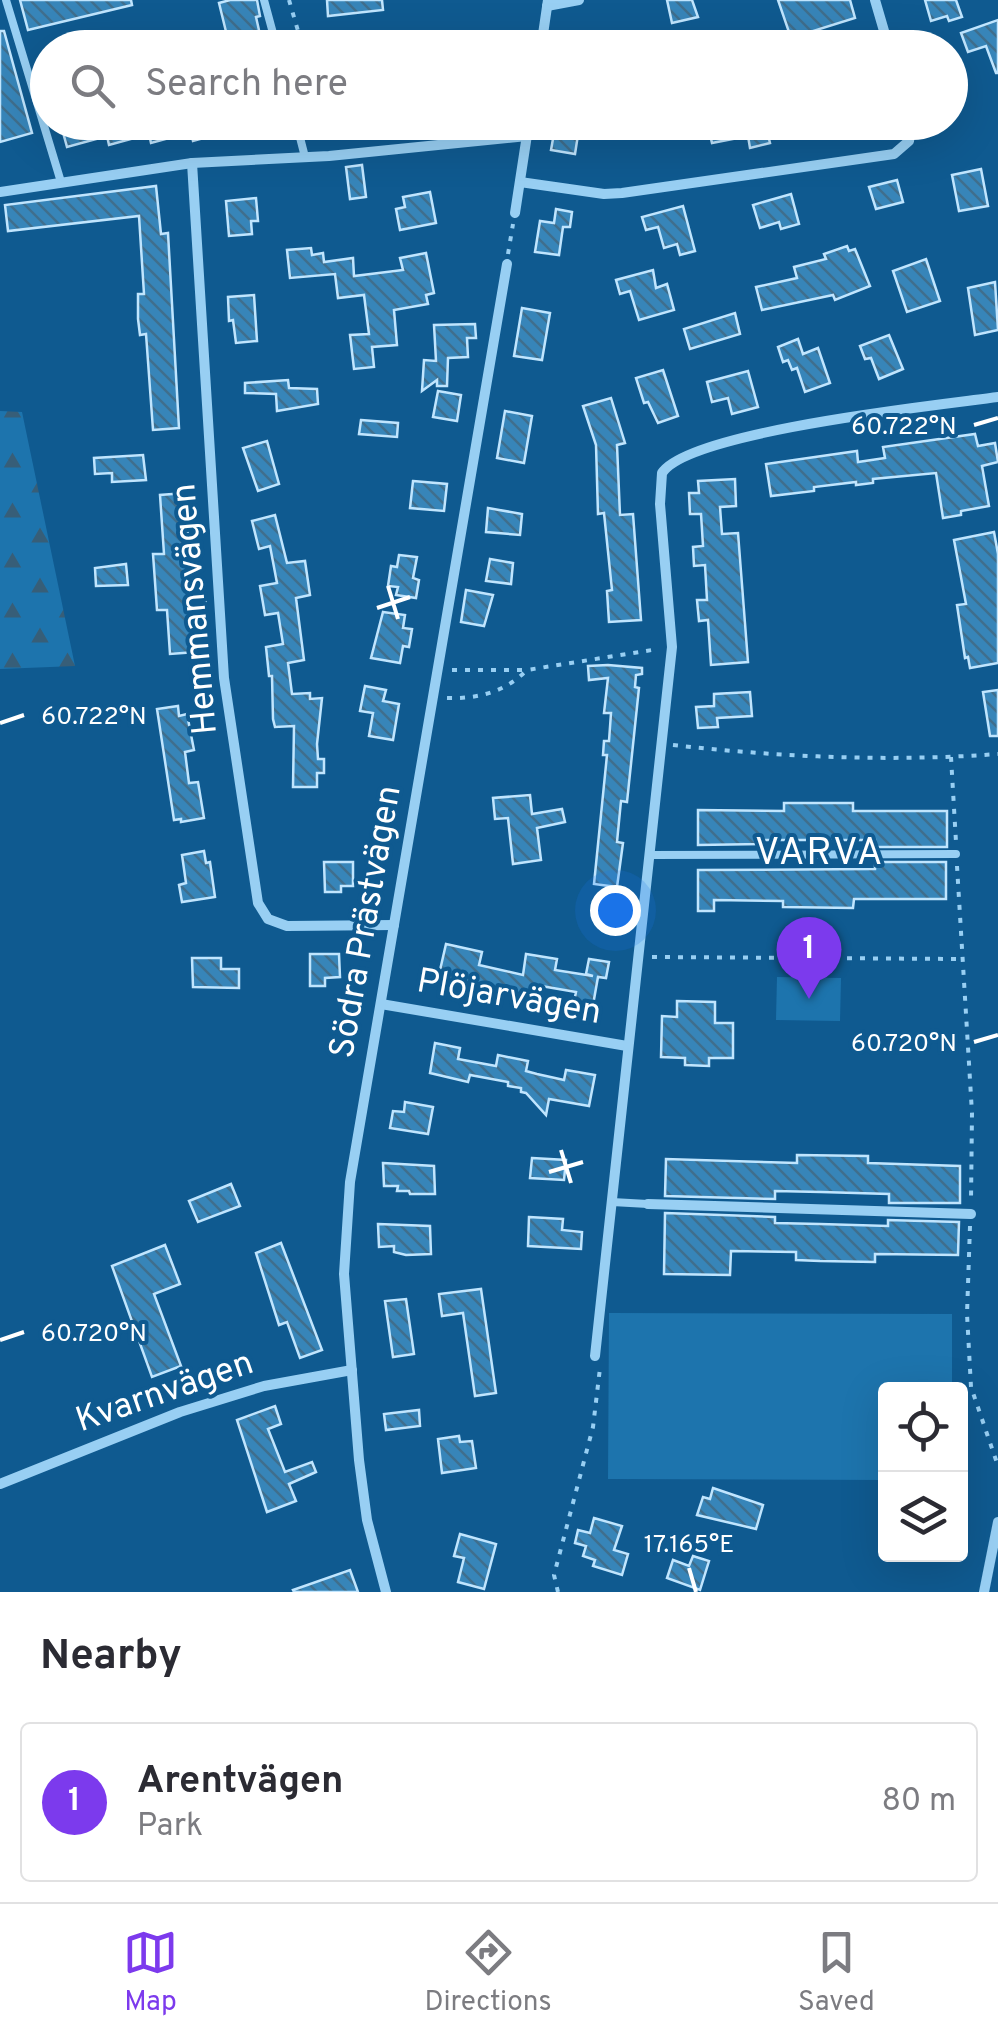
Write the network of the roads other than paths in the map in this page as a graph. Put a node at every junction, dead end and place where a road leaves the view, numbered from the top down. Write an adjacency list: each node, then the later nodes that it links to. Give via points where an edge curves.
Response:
1 (6, 0): 9 (lane)
2 (264, 0): 6 (lane)
3 (579, 0): 5 (street)
4 (875, 0): 8 (street)
5 (548, 3): 7 (street)
6 (272, 30)
7 (543, 30)
8 (884, 30)
9 (30, 79)
10 (48, 140): 17 (lane)
11 (301, 140): 15 (lane)
12 (487, 140): 15 (street)
13 (525, 140): 18 (street)
14 (909, 140): 18 (street, via 894,154 622,193)
15 (305, 157): 16 (street)
16 (192, 163): 17 (street); 25 (street, Hemmansvägen, via 224,678 258,903 268,919 287,926)
17 (61, 182): 19 (street)
18 (520, 182): 20 (street)
19 (0, 192)
20 (515, 213)
21 (507, 264): 25 (street, Södra Prästvägen)
22 (998, 396): 23 (street, via 780,428 671,462 660,480 672,647)
23 (650, 854): 24 (lane); 27 (street)
24 (956, 854)
25 (394, 925): 26 (street, Södra Prästvägen)
26 (381, 1004): 27 (street, Plöjarvägen); 32 (street, Södra Prästvägen, via 350,1182 344,1274)
27 (626, 1046): 28 (street)
28 (612, 1202): 29 (lane); 31 (street)
29 (648, 1204): 30 (street)
30 (970, 1214)
31 (595, 1356)
32 (352, 1370): 33 (street, Kvarnvägen, via 264,1386 180,1412); 35 (street, Södra Prästvägen, via 365,1503)
33 (0, 1484)
34 (998, 1522): 36 (street)
35 (386, 1592)
36 (984, 1592)

